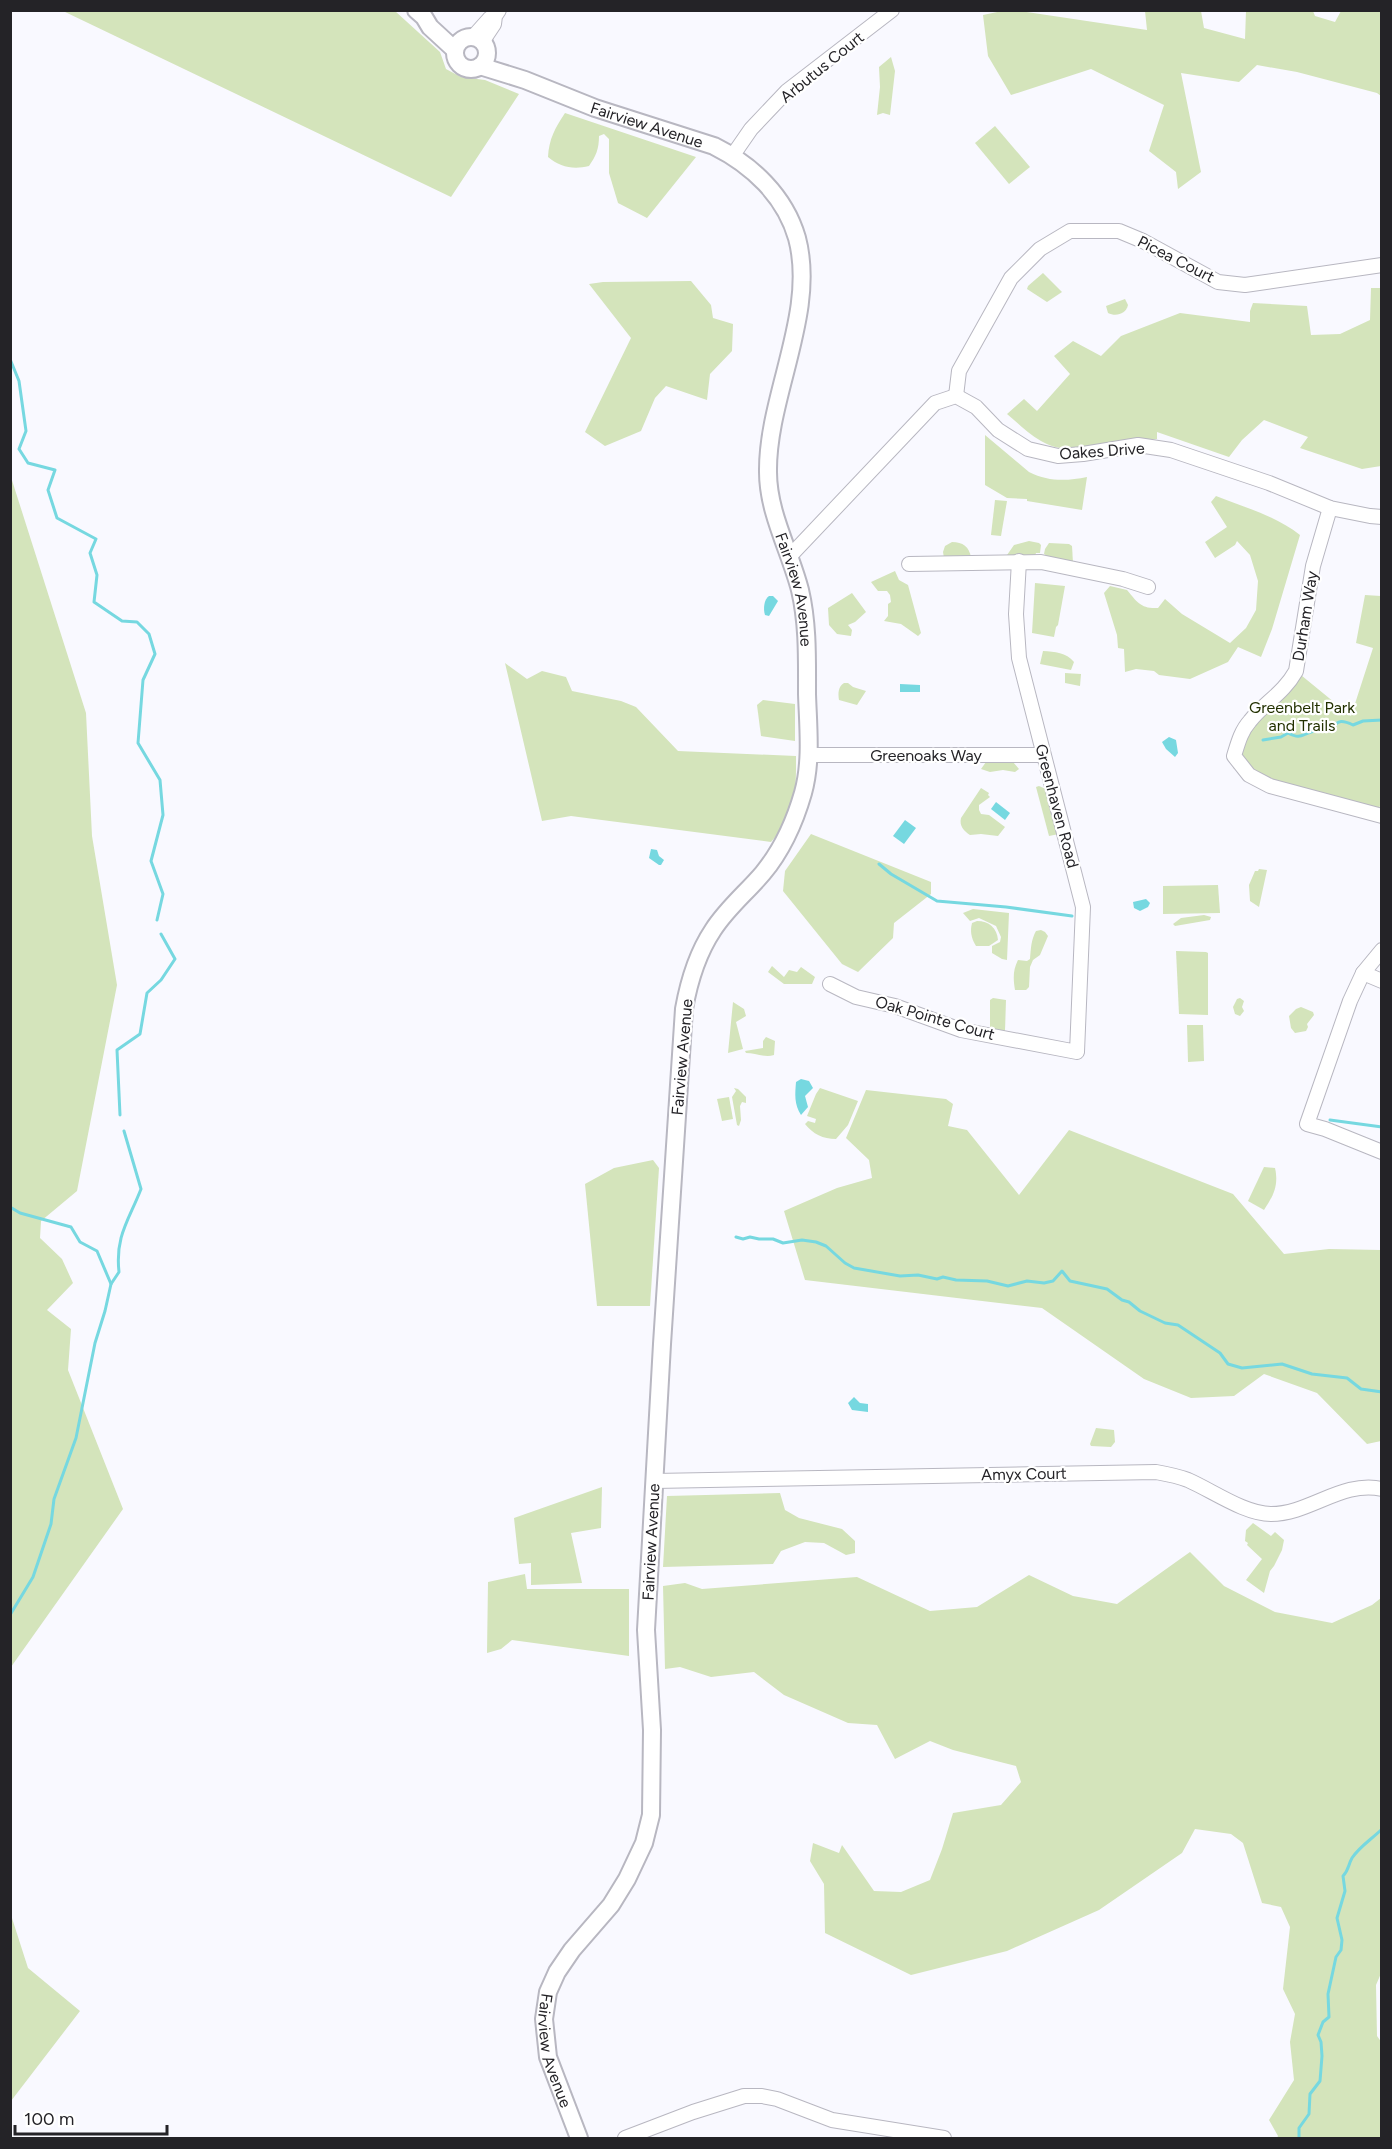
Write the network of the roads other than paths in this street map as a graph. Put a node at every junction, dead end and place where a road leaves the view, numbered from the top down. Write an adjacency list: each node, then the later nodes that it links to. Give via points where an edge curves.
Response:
1 (892, 10): 5 (street, Arbutus Court, via 787,91 751,129)
2 (497, 13): 4 (street, via 494,24)
3 (420, 14): 4 (main road, Fairview Avenue)
4 (473, 48): 5 (main road, Fairview Avenue, via 517,71 525,80 576,102)
5 (733, 155): 10 (main road, Fairview Avenue, via 759,175 783,207 796,238 800,261 800,298 768,456 769,490)
6 (1382, 265): 7 (street, Picea Court, via 1236,284 1218,282 1119,231 1070,231 1040,249 1011,278 959,371)
7 (956, 396): 8 (street, Oakes Drive, via 1028,449 1058,456 1138,445 1171,450); 10 (street, via 934,404)
8 (1330, 508): 9 (street, Oakes Drive); 16 (street, Durham Way, via 1313,566 1296,671 1288,685 1251,719 1240,735 1234,756 1249,775 1270,786)
9 (1382, 517)
10 (790, 556): 14 (main road, Fairview Avenue, via 806,624)
11 (1019, 561): 12 (street); 13 (street, via 1041,562); 15 (street, Greenhaven Road, via 1019,658)
12 (909, 564)
13 (1148, 587)
14 (808, 754): 15 (street, Greenoaks Way); 23 (main road, Fairview Avenue, via 804,791 781,847 712,931 688,987)
15 (1043, 755): 21 (street, Greenhaven Road, via 1083,907)
16 (1382, 816)
17 (1382, 950): 18 (street)
18 (1363, 973): 19 (street); 22 (street, via 1307,1124)
19 (1382, 981)
20 (830, 984): 21 (street, Oak Pointe Court, via 856,997 895,1006 961,1030)
21 (1077, 1052)
22 (1382, 1152)
23 (654, 1482): 24 (street, Amyx Court, via 1156,1472 1185,1478 1252,1513 1274,1514 1358,1487); 25 (main road, Fairview Avenue, via 646,1630 652,1730 651,1815 644,1843 627,1880 558,1971 545,2007 548,2057)
24 (1382, 1489)
25 (579, 2139)
26 (625, 2139): 27 (street, via 693,2112 744,2096 762,2096 832,2120)
27 (944, 2139)

